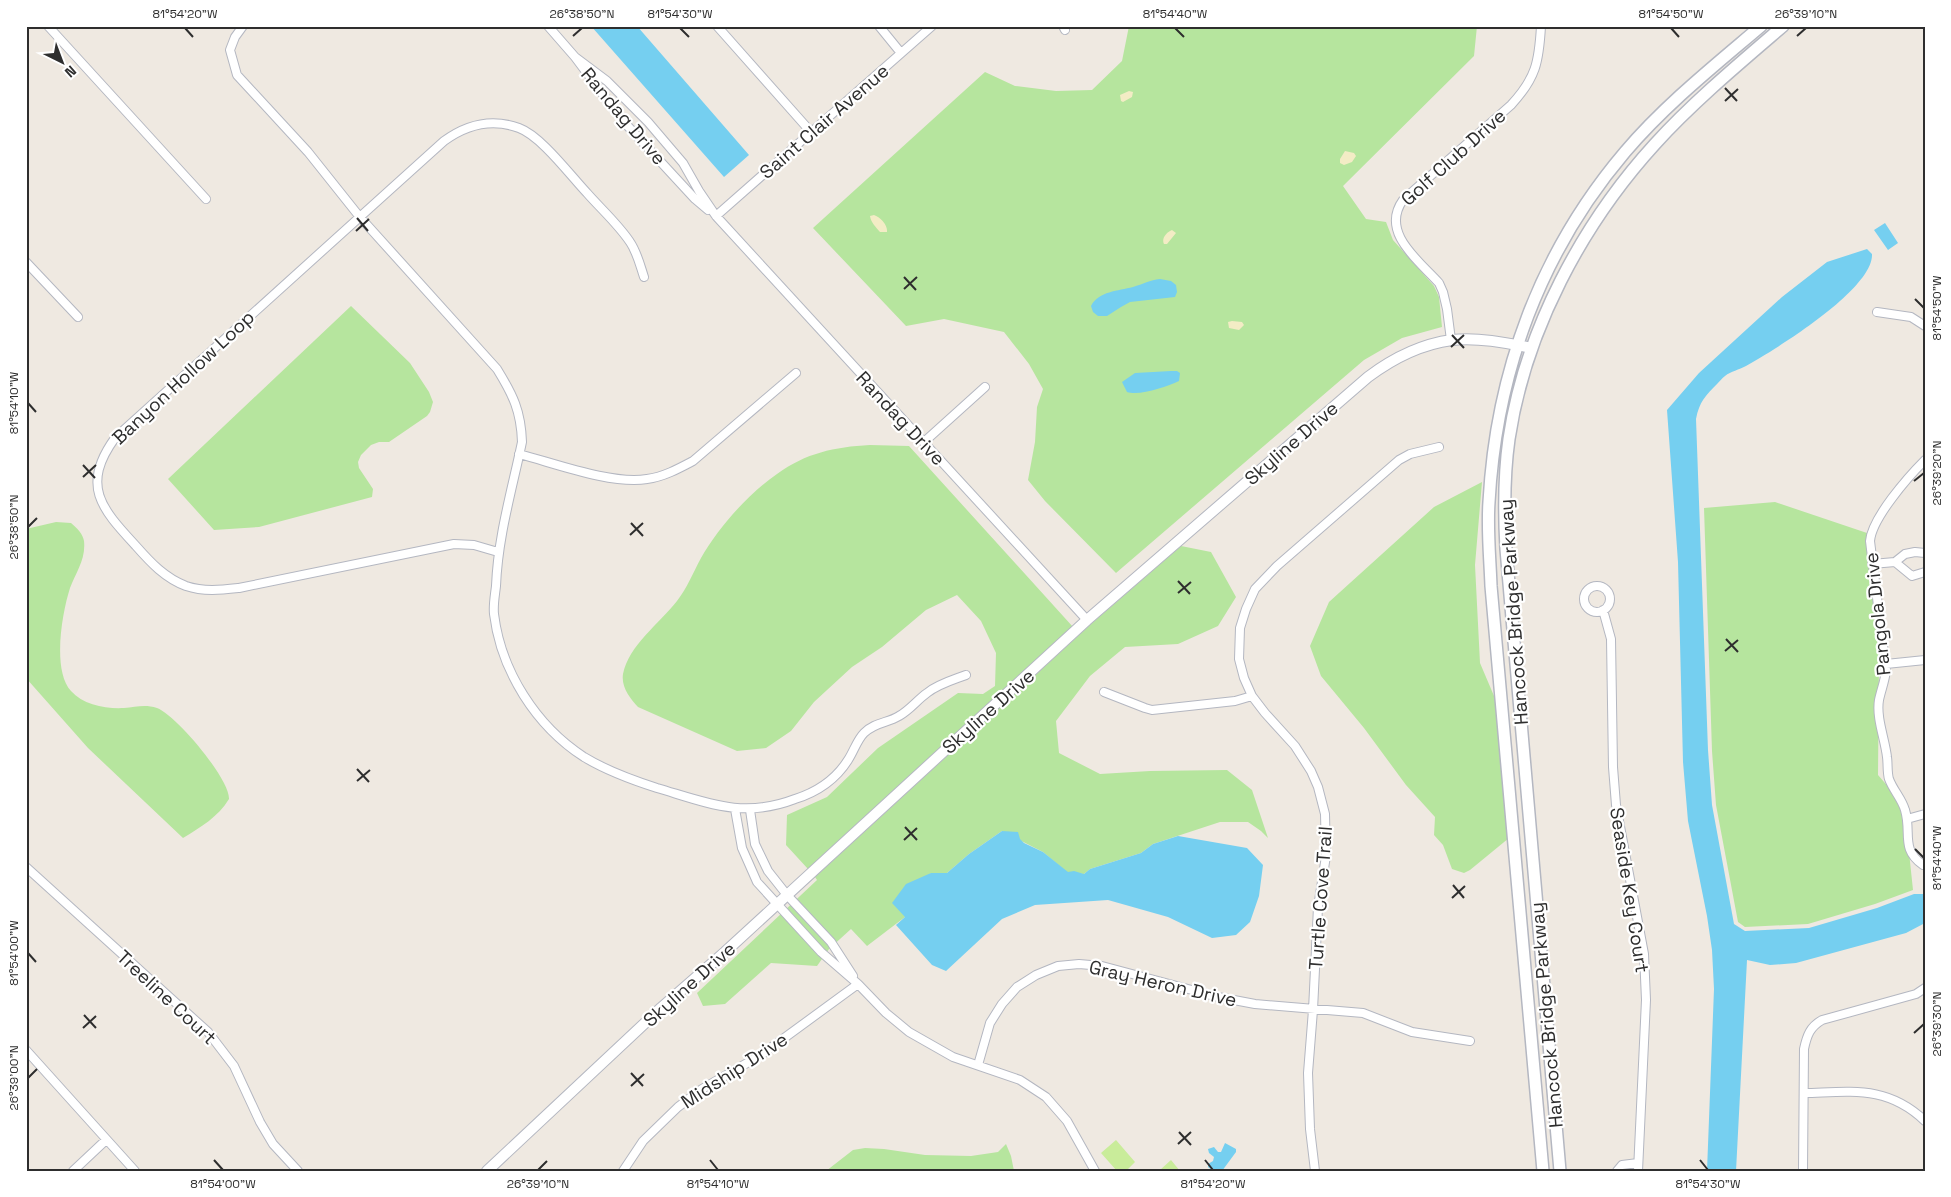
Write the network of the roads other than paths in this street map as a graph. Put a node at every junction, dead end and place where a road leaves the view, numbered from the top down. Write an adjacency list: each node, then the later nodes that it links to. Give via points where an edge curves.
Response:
1 (48, 26): 13 (street)
2 (243, 26): 14 (street, via 234,37 230,50 236,75 308,152)
3 (548, 26): 11 (street, Randag Drive)
4 (718, 26): 12 (street)
5 (878, 26): 10 (street)
6 (932, 26): 10 (street, Saint Clair Avenue)
7 (1540, 26): 21 (street, Golf Club Drive, via 1534,73 1525,90 1397,208 1394,221 1398,235 1443,292)
8 (1761, 26): 22 (main road, Hancock Bridge Parkway, via 1665,110 1624,153 1567,234 1551,263)
9 (1783, 26): 23 (main road, Hancock Bridge Parkway, via 1675,124 1628,175 1576,253)
10 (901, 53): 12 (street, Saint Clair Avenue)
11 (575, 57): 15 (street, Randag Drive, via 623,121 695,199); 15 (street, Randag Drive, via 648,122 683,163)
12 (811, 132): 15 (street, Saint Clair Avenue)
13 (206, 199)
14 (359, 216): 17 (street, Banyon Hollow Loop, via 458,130 473,125 505,124 521,129 540,142 622,232 636,252); 28 (street, via 497,369 518,408 522,442); 30 (street, Banyon Hollow Loop, via 115,438 101,460 98,473 98,492 104,509 155,568 187,586 212,591 454,544 474,545)
15 (716, 216): 26 (street, Randag Drive)
16 (26, 262): 19 (street)
17 (644, 277)
18 (1877, 312): 20 (street, via 1911,317)
19 (78, 318)
20 (1925, 326)
21 (1451, 340): 22 (street, Skyline Drive); 36 (street, Skyline Drive, via 1404,355 1368,377)
22 (1517, 345): 23 (street, Skyline Drive); 69 (main road, Hancock Bridge Parkway, via 1497,426 1488,526)
23 (1532, 348): 70 (main road, Hancock Bridge Parkway, via 1516,401 1509,440 1505,524)
24 (796, 373): 28 (street, via 693,461 647,479 608,478)
25 (985, 387): 26 (street)
26 (924, 442): 36 (street, Randag Drive)
27 (1439, 447): 41 (street, Turtle Cove Trail, via 1399,460 1255,589 1242,618 1239,639 1242,670)
28 (519, 454): 30 (street)
29 (1925, 460): 33 (street, Pangola Drive, via 1882,512 1870,532)
30 (498, 552): 42 (street, via 494,612 500,639 507,663 522,692 547,726 575,751 609,771 702,802)
31 (1925, 553): 32 (street, via 1905,554)
32 (1895, 562): 33 (street); 34 (street, via 1912,576)
33 (1872, 564): 38 (street, Pangola Drive)
34 (1925, 572)
35 (1604, 610): 61 (street, Seaside Key Court, via 1611,639 1616,805 1644,954 1646,1000)
36 (1087, 620): 50 (street, Skyline Drive)
37 (1925, 660): 38 (street)
38 (1886, 664): 45 (street, Pangola Drive, via 1879,710 1890,780)
39 (966, 675): 43 (street, via 936,687 902,714 868,729 839,772 818,789 784,803)
40 (1104, 692): 41 (street, via 1152,710 1235,701)
41 (1252, 696): 54 (street, Turtle Cove Trail, via 1303,757 1318,787 1325,814 1326,856 1318,907)
42 (736, 809): 43 (street); 47 (street)
43 (750, 810): 46 (street)
44 (1925, 814): 45 (street)
45 (1907, 819): 48 (street, Pangola Drive, via 1909,850)
46 (759, 851): 47 (street); 50 (street, via 768,871)
47 (745, 856): 51 (street, via 757,882)
48 (1923, 865)
49 (26, 867): 64 (street, Treeline Court, via 208,1032 240,1076 273,1144)
50 (787, 895): 51 (street, Skyline Drive); 52 (street, via 831,942)
51 (778, 904): 52 (street, via 821,952); 65 (street, Skyline Drive)
52 (858, 984): 57 (street, via 909,1032 953,1056); 66 (street, Midship Drive, via 761,1055 702,1089 678,1107 643,1141)
53 (1925, 988): 58 (street, via 1916,994 1813,1025 1804,1049)
54 (1313, 1010): 55 (street, Gray Heron Drive, via 1363,1013 1412,1032); 57 (street, Gray Heron Drive, via 1218,997 1102,966 1058,966 1017,987 1002,1004 990,1023); 68 (street, Turtle Cove Trail, via 1308,1073)
55 (1470, 1041)
56 (26, 1050): 60 (street)
57 (978, 1065): 67 (street, via 1020,1080 1046,1097 1067,1121)
58 (1804, 1093): 59 (street, via 1866,1092 1889,1097); 72 (street)
59 (1925, 1121)
60 (106, 1140): 62 (street); 63 (street)
61 (1638, 1167): 71 (street, via 1622,1165)
62 (72, 1171)
63 (135, 1171)
64 (298, 1171)
65 (487, 1171)
66 (623, 1171)
67 (1095, 1171)
68 (1315, 1171)
69 (1543, 1171)
70 (1560, 1171)
71 (1617, 1171)
72 (1803, 1171)

